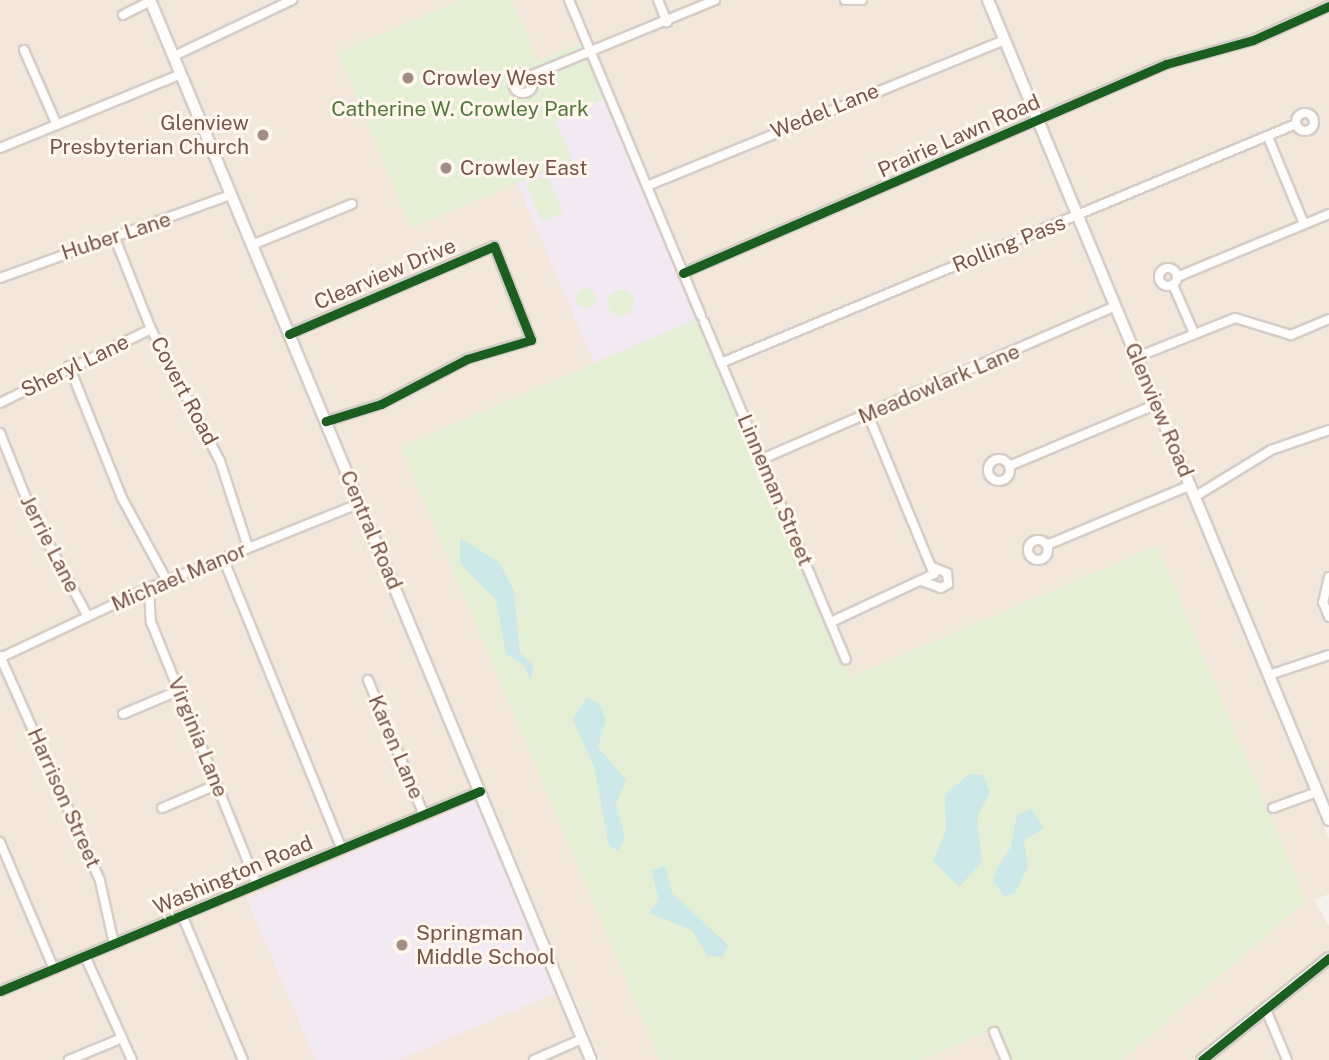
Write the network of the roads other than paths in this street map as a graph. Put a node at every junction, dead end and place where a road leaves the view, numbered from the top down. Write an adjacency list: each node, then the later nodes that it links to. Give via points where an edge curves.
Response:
1 (292, 0): 15 (street)
2 (569, 0): 14 (street, Linneman Street)
3 (658, 0): 11 (street)
4 (715, 0): 11 (street)
5 (845, 0): 6 (street)
6 (862, 0)
7 (988, 0): 12 (main road, Glenview Road)
8 (150, 1): 10 (street); 15 (main road, Central Road)
9 (1329, 6): 18 (street, Prairie Lawn Road, via 1252,40 1194,53)
10 (124, 15)
11 (667, 22): 14 (street)
12 (1005, 40): 18 (main road, Glenview Road); 23 (street, Wedel Lane)
13 (24, 50): 20 (street)
14 (590, 52): 17 (street); 23 (street, Linneman Street)
15 (174, 56): 16 (main road, Central Road)
16 (181, 74): 20 (street); 24 (main road, Central Road)
17 (530, 76)
18 (1040, 119): 27 (main road, Glenview Road); 31 (street, Prairie Lawn Road)
19 (1296, 124): 21 (street, Rolling Pass)
20 (57, 125): 22 (street)
21 (1268, 137): 27 (street, Rolling Pass); 28 (street)
22 (0, 148)
23 (647, 186): 31 (street, Linneman Street)
24 (231, 195): 29 (street, Huber Lane); 30 (main road, Central Road)
25 (352, 204): 30 (street)
26 (1329, 214): 28 (street)
27 (1078, 216): 33 (main road, Glenview Road); 39 (street, Rolling Pass)
28 (1304, 224): 36 (street, via 1175,281)
29 (114, 236): 32 (street, Huber Lane); 35 (street, Covert Road)
30 (252, 245): 37 (main road, Central Road)
31 (683, 273): 39 (street, Linneman Street)
32 (0, 278)
33 (1115, 306): 38 (main road, Glenview Road); 43 (street, Meadowlark Lane)
34 (1329, 319): 36 (street, via 1291,335 1235,318)
35 (151, 329): 40 (street, Sheryl Lane); 52 (street, Covert Road, via 204,425)
36 (1194, 333): 38 (street)
37 (289, 334): 44 (main road, Central Road); 44 (street, Clearview Drive, via 494,246 531,340 467,359 382,404)
38 (1137, 357): 42 (main road, Glenview Road)
39 (721, 363): 47 (street, Linneman Street)
40 (69, 366): 41 (street, Sheryl Lane); 56 (street, via 122,498)
41 (0, 403)
42 (1157, 404): 48 (street); 49 (main road, Glenview Road)
43 (868, 415): 47 (street, Meadowlark Lane); 54 (street)
44 (326, 421): 50 (main road, Central Road)
45 (1329, 430): 49 (street, via 1271,450)
46 (0, 432): 59 (street, Jerrie Lane, via 33,515)
47 (762, 459): 61 (street, Linneman Street)
48 (1009, 466)
49 (1193, 490): 51 (street); 65 (main road, Glenview Road)
50 (360, 503): 52 (street, Michael Manor); 70 (main road, Central Road)
51 (1047, 545)
52 (248, 547): 53 (street, Michael Manor)
53 (223, 558): 56 (street, Michael Manor); 77 (street)
54 (932, 567): 57 (street); 57 (street, via 947,573 948,584 938,588)
55 (1329, 577): 60 (street, via 1323,602)
56 (167, 581): 58 (street, Michael Manor)
57 (926, 581): 61 (street)
58 (149, 588): 59 (street, Michael Manor); 67 (street, Virginia Lane, via 150,622)
59 (87, 615): 63 (street, Michael Manor)
60 (1329, 617)
61 (831, 622): 64 (street, Linneman Street)
62 (1329, 655): 65 (street)
63 (0, 657): 80 (street, Harrison Street, via 100,881)
64 (846, 659)
65 (1269, 675): 71 (main road, Glenview Road)
66 (368, 680): 74 (street, Karen Lane)
67 (180, 690): 68 (street); 69 (street, Virginia Lane)
68 (123, 714)
69 (216, 785): 72 (street); 78 (street, Virginia Lane)
70 (480, 791): 74 (street, Washington Road); 88 (main road, Central Road)
71 (1317, 792): 73 (street); 75 (main road, Glenview Road)
72 (162, 808)
73 (1273, 808)
74 (425, 814): 77 (street, Washington Road)
75 (1329, 820)
76 (0, 842): 83 (street)
77 (342, 849): 78 (street, Washington Road)
78 (257, 884): 79 (street, Washington Road)
79 (182, 915): 80 (street, Washington Road); 91 (street)
80 (114, 944): 81 (street, Washington Road)
81 (85, 956): 83 (street, Washington Road); 87 (street)
82 (1329, 958): 85 (main road)
83 (54, 969): 84 (street, Washington Road)
84 (0, 991)
85 (1266, 1010): 95 (main road); 96 (street)
86 (994, 1031): 94 (street)
87 (122, 1038): 89 (street); 90 (street)
88 (582, 1039): 92 (street); 93 (main road, Central Road)
89 (69, 1060)
90 (132, 1060)
91 (243, 1060)
92 (534, 1060)
93 (591, 1060)
94 (1006, 1060)
95 (1202, 1060)
96 (1287, 1060)

